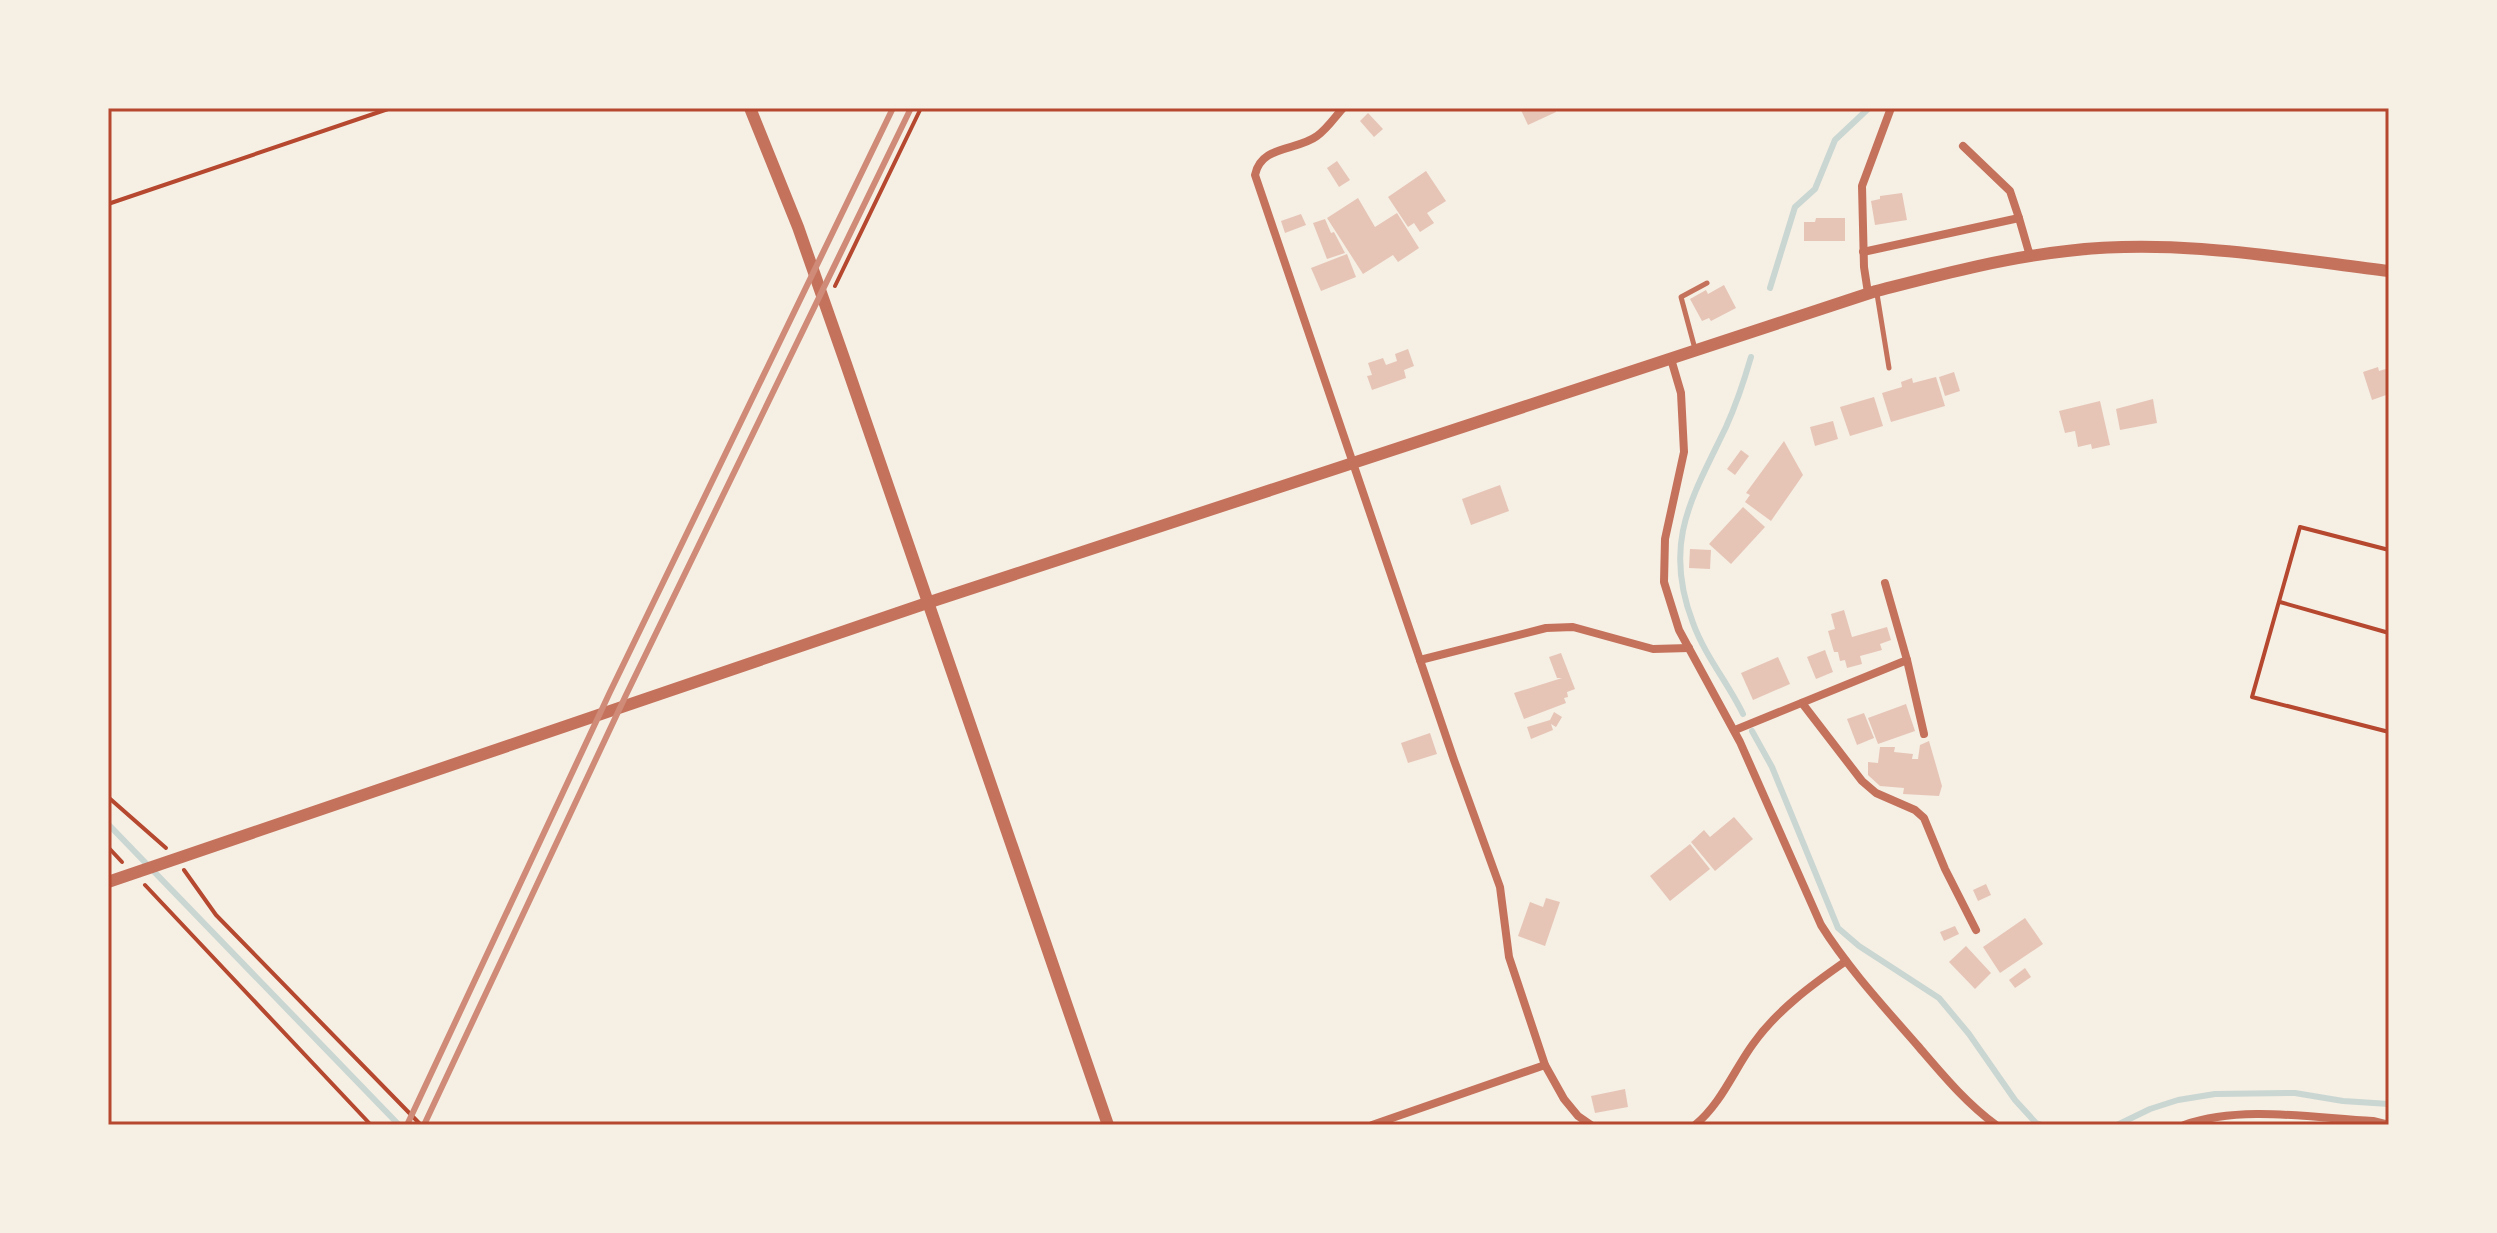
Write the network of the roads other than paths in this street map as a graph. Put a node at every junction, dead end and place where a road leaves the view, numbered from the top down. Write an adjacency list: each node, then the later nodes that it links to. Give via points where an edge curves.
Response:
1 (750, 108): 16 (street, via 798,227)
2 (1343, 108): 14 (street, via 1316,137 1268,155 1255,175)
3 (1891, 108): 6 (street, via 1862,186)
4 (1963, 146): 5 (street, via 2010,191)
5 (2019, 218): 6 (street); 7 (street)
6 (1863, 252): 10 (street)
7 (2030, 256): 8 (street, via 2152,247 2249,252); 10 (street)
8 (2389, 271)
9 (1707, 283): 11 (lane, via 1681,297)
10 (1872, 292): 11 (street); 13 (lane)
11 (1695, 350): 12 (street)
12 (1671, 359): 14 (street); 17 (street, via 1681,393 1684,452 1665,539 1664,582)
13 (1889, 368)
14 (1354, 462): 16 (street); 18 (street)
15 (1885, 583): 19 (street)
16 (930, 602): 23 (street); 27 (street)
17 (1689, 648): 18 (street, via 1653,649 1573,627 1546,628); 21 (street)
18 (1420, 660): 26 (street, via 1500,887 1509,957)
19 (1907, 660): 20 (street); 22 (street)
20 (1802, 703): 21 (street); 24 (street, via 1862,781 1924,818)
21 (1735, 730): 25 (street, via 1821,925)
22 (1924, 734)
23 (108, 882)
24 (1976, 930)
25 (1846, 961): 30 (street, via 1780,1013); 31 (street, via 1971,1107)
26 (1545, 1065): 28 (street); 29 (street, via 1564,1099)
27 (1108, 1125)
28 (1372, 1125)
29 (1591, 1125)
30 (1695, 1125)
31 (1996, 1125)
32 (2184, 1125): 33 (street, via 2243,1114)
33 (2389, 1125)

